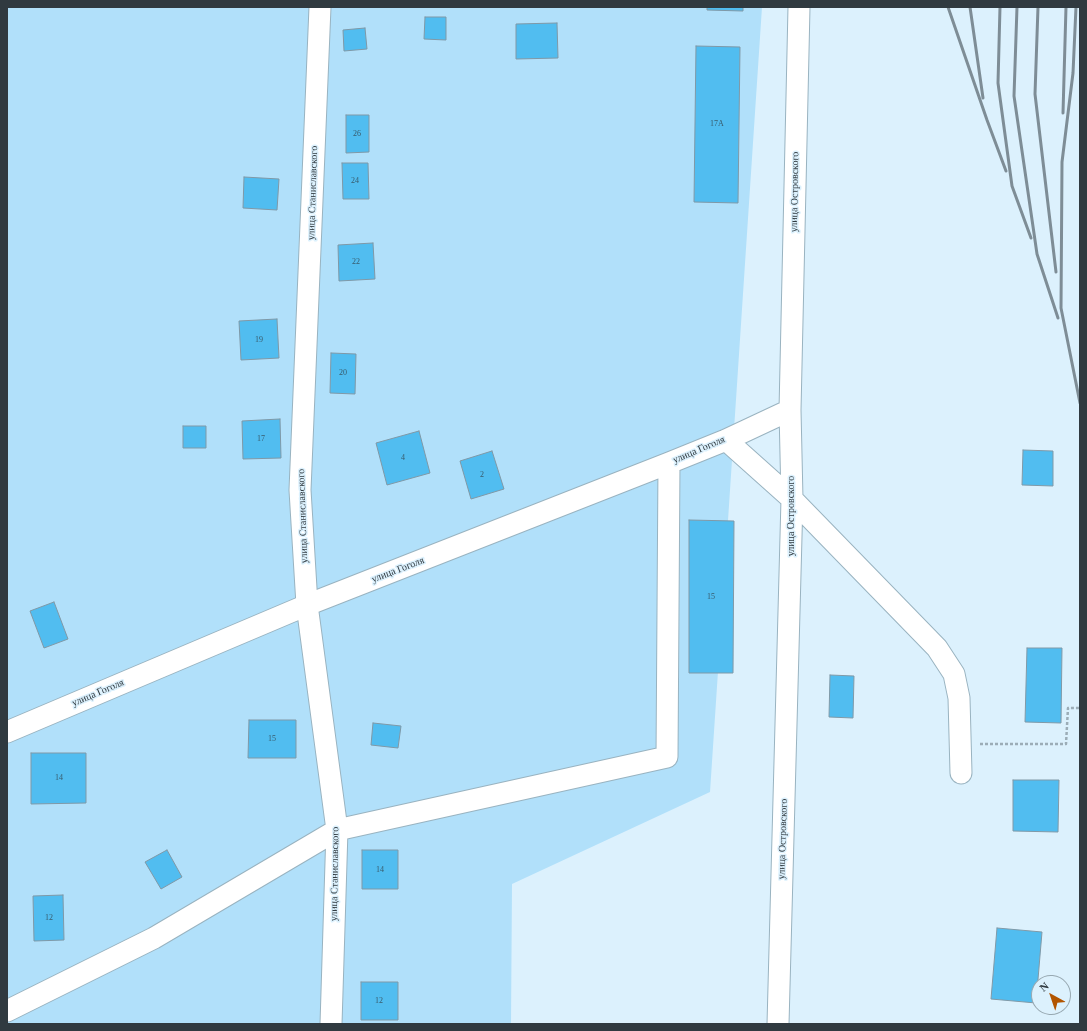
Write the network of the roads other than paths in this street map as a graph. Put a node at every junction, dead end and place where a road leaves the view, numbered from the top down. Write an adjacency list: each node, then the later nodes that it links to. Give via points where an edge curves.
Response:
1 (320, 7): 7 (street, улица Станиславского, via 300,490)
2 (799, 7): 3 (street, улица Островского)
3 (790, 410): 4 (street, улица Гоголя); 6 (street, улица Островского)
4 (726, 440): 5 (street, улица Гоголя); 6 (street)
5 (669, 463): 7 (street, улица Гоголя); 10 (street, via 667,757)
6 (792, 499): 9 (street, via 937,648 954,674 959,698); 13 (street, улица Островского)
7 (307, 605): 8 (street, улица Гоголя); 10 (street, улица Станиславского)
8 (7, 732)
9 (961, 774)
10 (337, 830): 11 (street, via 154,938); 12 (street, улица Станиславского)
11 (7, 1011)
12 (331, 1024)
13 (778, 1024)

